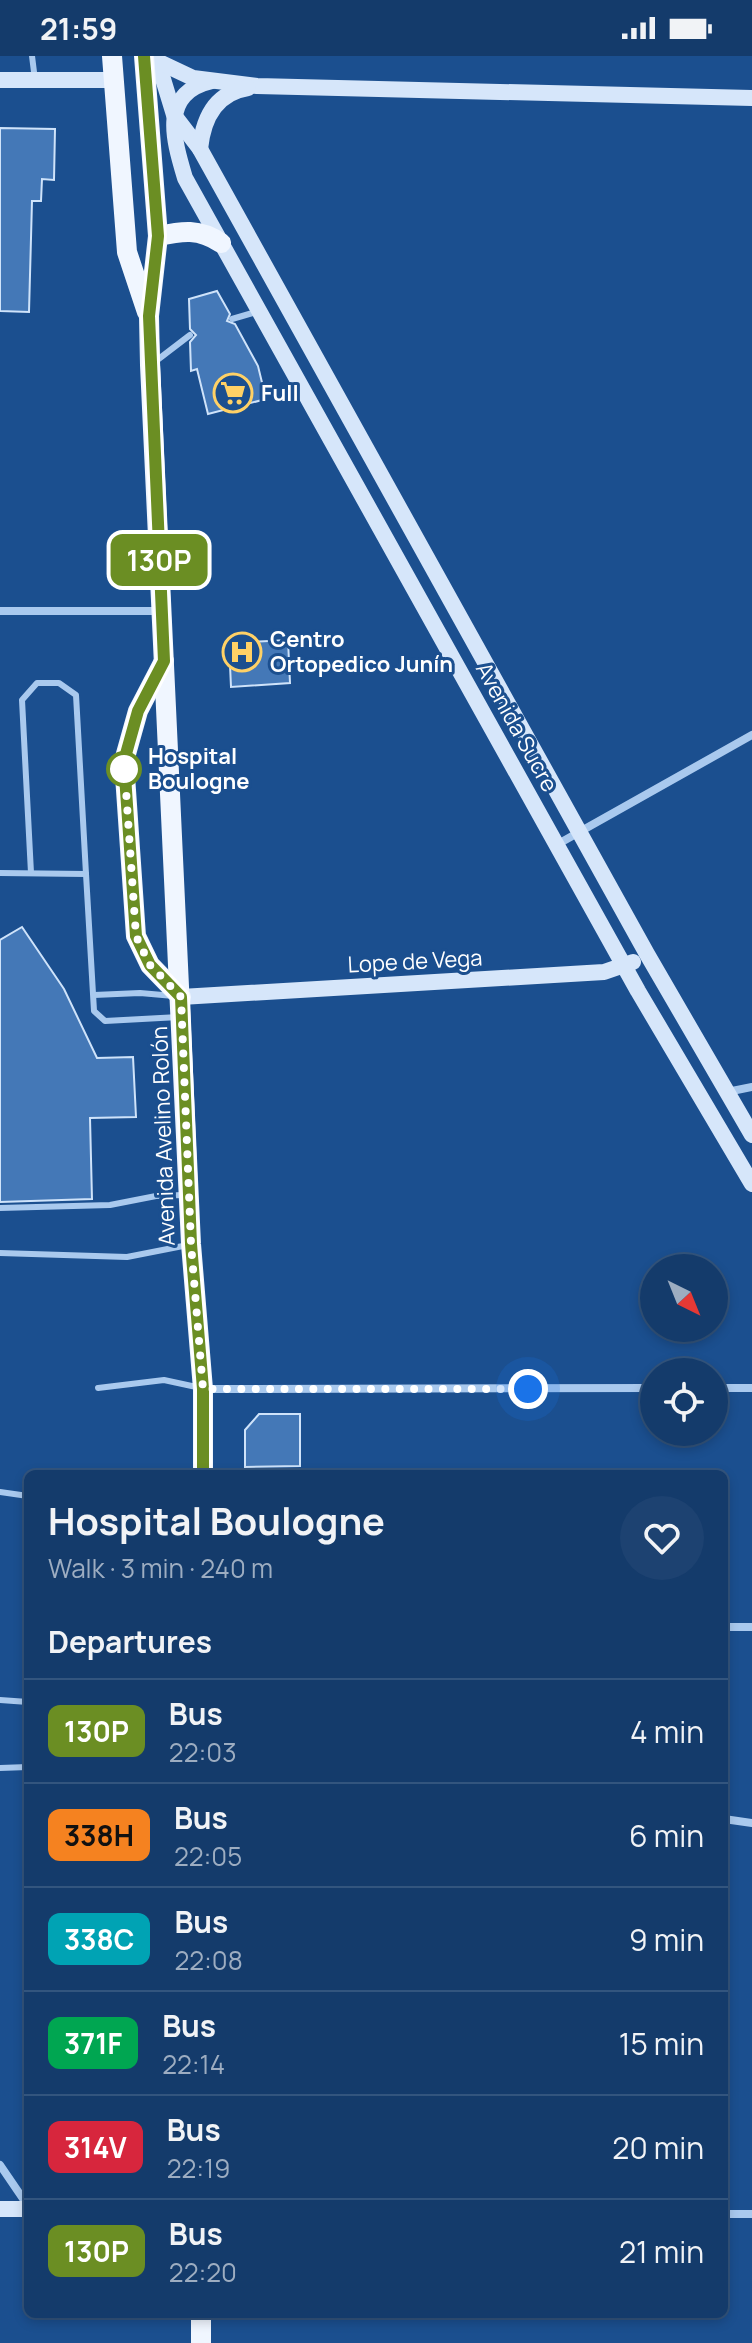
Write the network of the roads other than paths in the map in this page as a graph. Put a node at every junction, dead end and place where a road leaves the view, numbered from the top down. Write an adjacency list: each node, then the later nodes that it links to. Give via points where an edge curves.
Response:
1 (32, 56): 5 (lane)
2 (112, 56): 6 (main road, Avenida Avelino Rolón)
3 (152, 58): 7 (main road); 10 (main road, Avenida Sucre); 12 (main road, Avenida Avelino Rolón)
4 (0, 80): 5 (main road)
5 (35, 80): 6 (main road)
6 (114, 80): 15 (main road, Avenida Avelino Rolón, via 127,252)
7 (212, 81): 8 (main road); 10 (main road, via 187,91)
8 (257, 86): 9 (main road); 11 (main road, via 222,98 210,111)
9 (752, 98)
10 (174, 115): 11 (main road, Avenida Sucre); 13 (main road, Avenida Sucre, via 185,178)
11 (200, 149): 23 (main road, Avenida Sucre)
12 (158, 236): 13 (main road, via 190,230); 15 (main road, Avenida Avelino Rolón)
13 (221, 243): 14 (main road, Avenida Sucre)
14 (259, 312): 16 (lane); 24 (main road, Avenida Sucre)
15 (149, 316): 18 (main road, Avenida Avelino Rolón)
16 (232, 319)
17 (190, 335): 18 (lane)
18 (150, 365): 20 (main road, Avenida Avelino Rolón)
19 (0, 611): 20 (street)
20 (161, 611): 21 (main road, Avenida Avelino Rolón)
21 (164, 661): 31 (main road, Avenida Avelino Rolón); 31 (main road, via 138,711 124,761 136,936 150,965)
22 (752, 735): 23 (street)
23 (579, 832): 24 (street); 28 (main road, Avenida Sucre)
24 (558, 844): 29 (main road, Avenida Sucre)
25 (0, 873): 26 (lane)
26 (31, 873): 27 (lane); 27 (lane, via 22,700 37,683 59,683 76,695)
27 (86, 874): 30 (lane)
28 (647, 954): 29 (main road, Lope de Vega); 33 (main road, Avenida Sucre)
29 (625, 966): 31 (main road, Lope de Vega, via 604,972); 35 (main road, Avenida Sucre)
30 (94, 995): 31 (lane, via 140,993); 31 (lane, via 94,1011 105,1021)
31 (182, 1007): 36 (main road, Avenida Avelino Rolón)
32 (752, 1087): 33 (street)
33 (727, 1092): 34 (main road, Avenida Sucre)
34 (752, 1135)
35 (752, 1184)
36 (189, 1195): 37 (lane, via 110,1205); 38 (main road, Avenida Avelino Rolón)
37 (0, 1208)
38 (191, 1244): 39 (lane, via 127,1257); 44 (main road, Avenida Avelino Rolón)
39 (0, 1253)
40 (98, 1388): 44 (lane, via 164,1380)
41 (640, 1388): 44 (street)
42 (728, 1388): 43 (street)
43 (752, 1388)
44 (203, 1389): 45 (main road, Avenida Avelino Rolón)
45 (203, 1470)
46 (0, 1492): 47 (lane)
47 (24, 1495)
48 (728, 1627): 49 (street)
49 (752, 1627)
50 (0, 1700): 51 (lane)
51 (24, 1702)
52 (24, 1767): 53 (lane)
53 (0, 1768)
54 (728, 1820): 55 (street)
55 (752, 1823)
56 (0, 2165): 57 (street)
57 (24, 2202)
58 (24, 2208): 59 (main road)
59 (0, 2209)
60 (728, 2214): 61 (street)
61 (752, 2214)
62 (201, 2318): 63 (main road)
63 (201, 2343)

